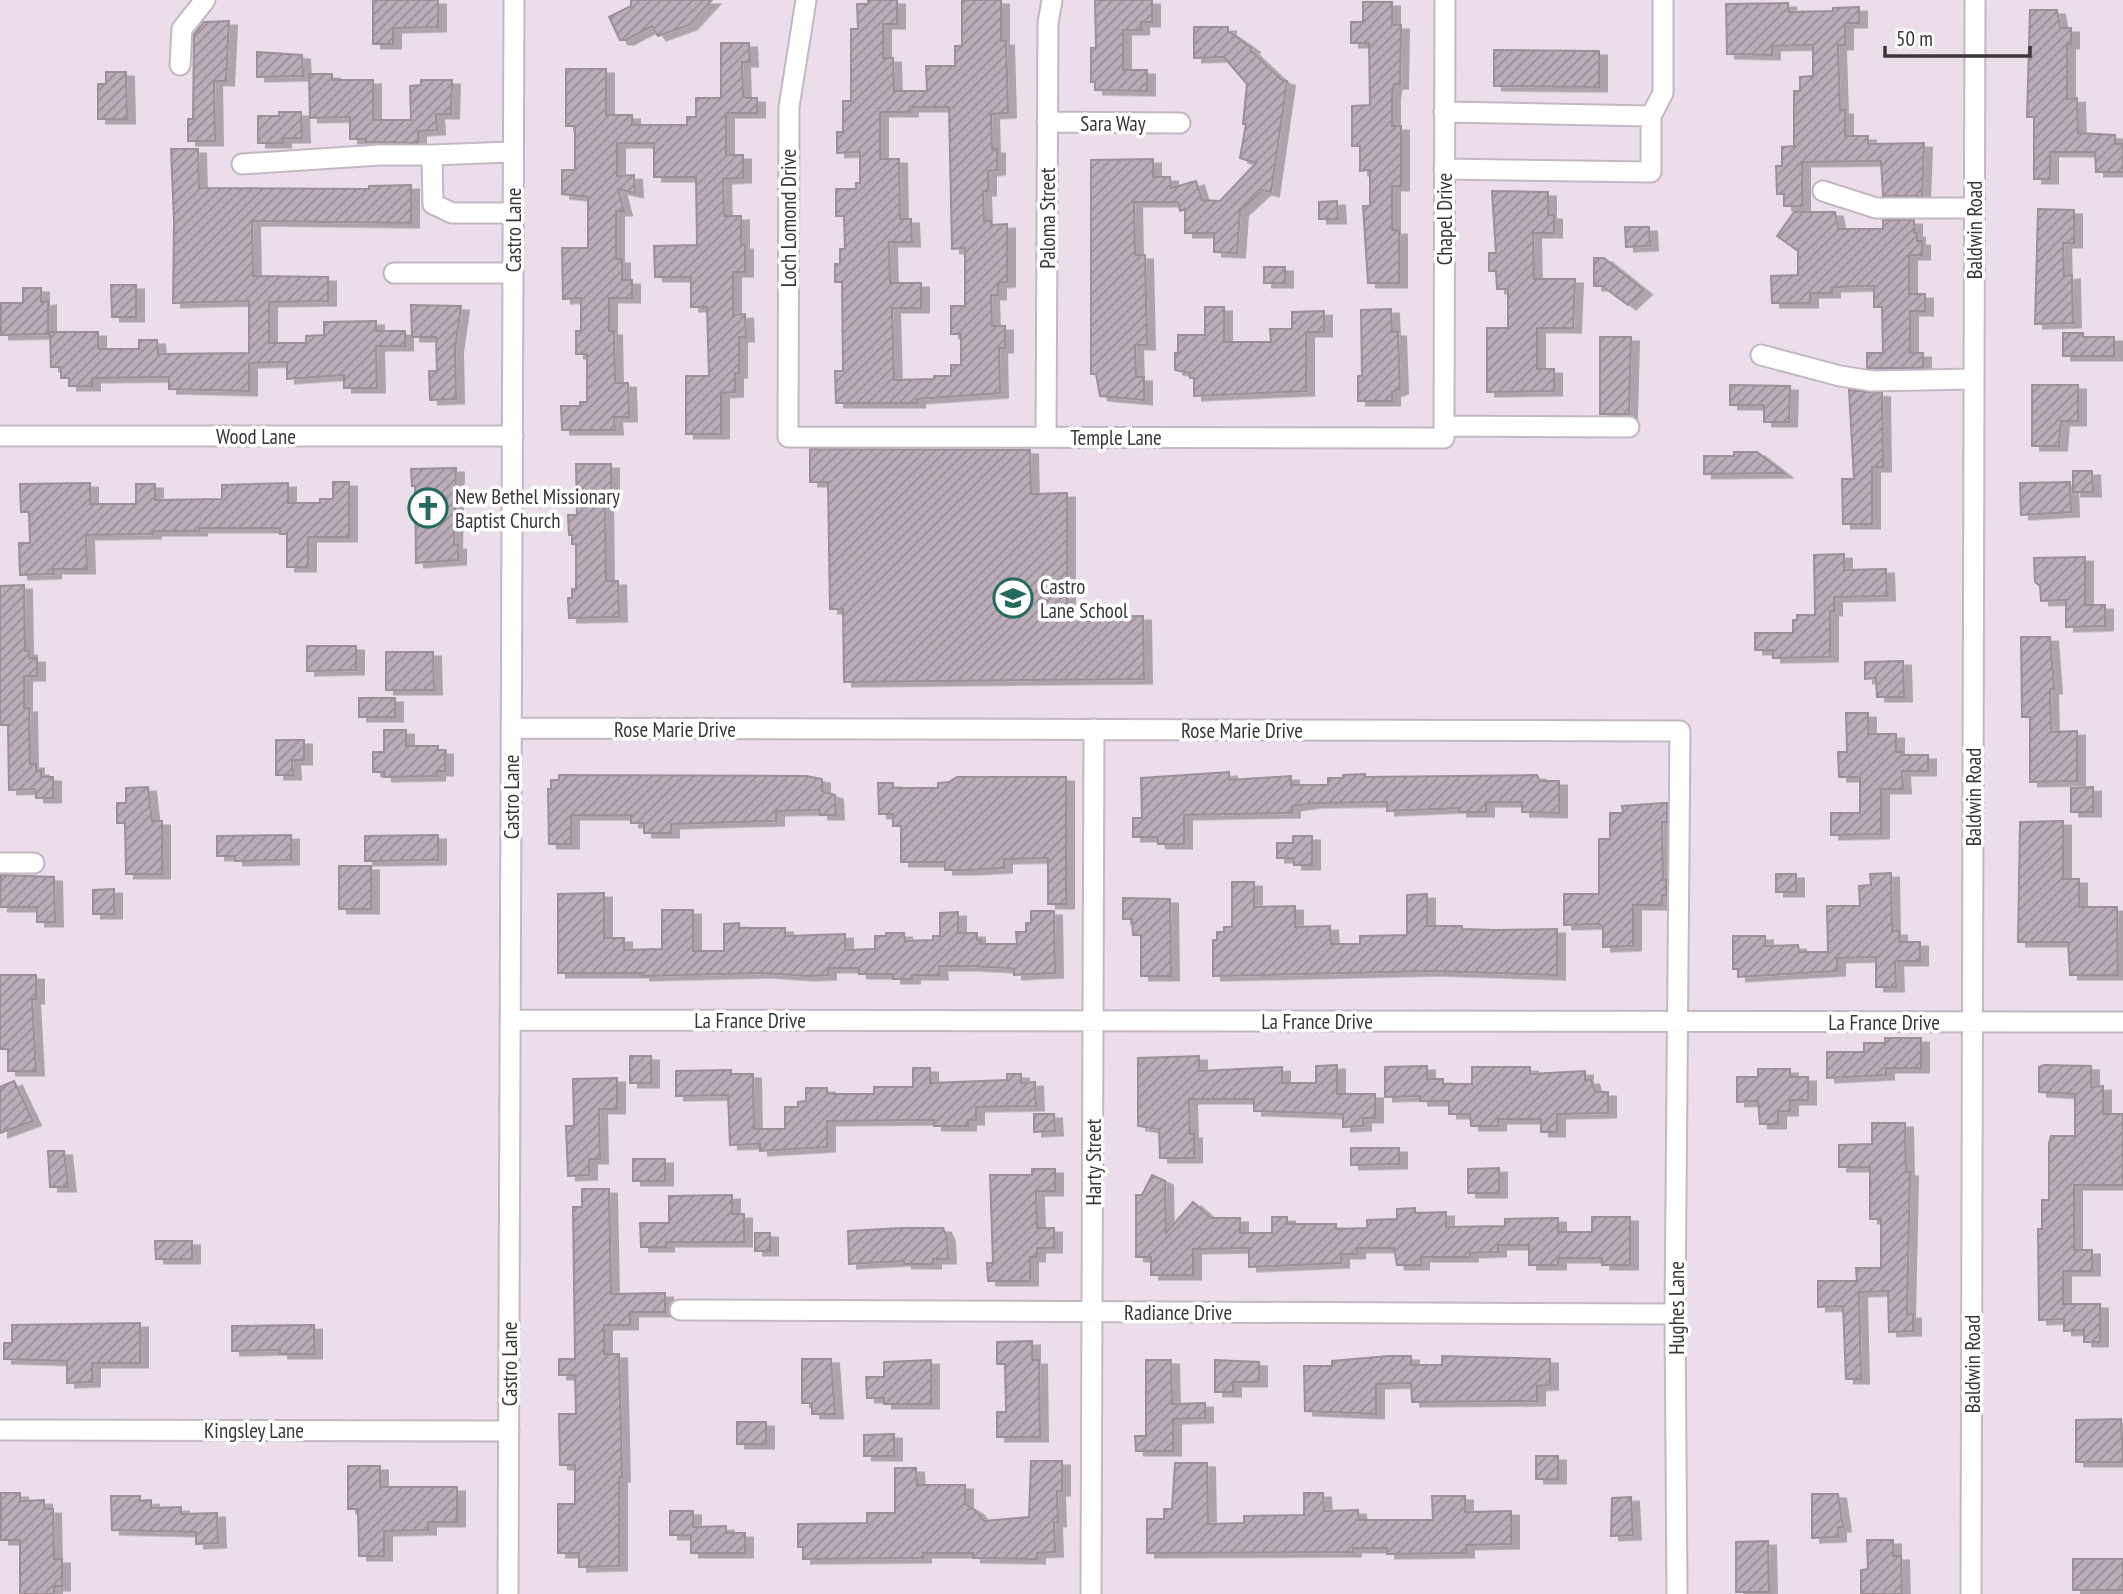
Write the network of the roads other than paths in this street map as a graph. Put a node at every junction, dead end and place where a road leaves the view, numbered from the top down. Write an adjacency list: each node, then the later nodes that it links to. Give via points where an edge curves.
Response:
1 (205, 0): 8 (street, via 183,29)
2 (514, 0): 13 (street, Castro Lane)
3 (806, 0): 28 (street, Loch Lomond Drive, via 789,107)
4 (1052, 0): 11 (street, Paloma Street)
5 (1445, 0): 9 (street, Chapel Drive)
6 (1663, 0): 10 (street, via 1663,93)
7 (1975, 0): 18 (street, Baldwin Road)
8 (180, 65)
9 (1444, 112): 10 (street); 16 (street, Chapel Drive)
10 (1651, 116): 16 (street, via 1651,172)
11 (1047, 122): 12 (street, Sara Way); 29 (street, Paloma Street)
12 (1180, 123)
13 (513, 152): 14 (street); 19 (street, Castro Lane)
14 (432, 155): 15 (street); 19 (street, via 431,198 437,208 452,213)
15 (242, 164)
16 (1444, 169): 25 (street, Chapel Drive)
17 (1823, 191): 18 (street, via 1876,208)
18 (1974, 208): 23 (street, Baldwin Road)
19 (513, 213): 21 (street, Castro Lane)
20 (394, 273): 21 (street)
21 (513, 273): 27 (street, Castro Lane)
22 (1761, 355): 23 (street, via 1872,381)
23 (1974, 379): 37 (street, Baldwin Road)
24 (1629, 427): 25 (street, Temple Lane)
25 (1444, 432): 29 (street, Temple Lane)
26 (0, 436): 27 (street, Wood Lane)
27 (513, 436): 30 (street, Castro Lane)
28 (788, 437): 29 (street, Temple Lane)
29 (1046, 437)
30 (512, 728): 31 (street, Rose Marie Drive); 34 (street, Castro Lane)
31 (1094, 729): 35 (street, Harty Street); 36 (street, Rose Marie Drive, via 1680,731)
32 (0, 863): 33 (street)
33 (34, 863)
34 (510, 1020): 35 (street, La France Drive); 43 (street, Castro Lane)
35 (1093, 1021): 36 (street, La France Drive); 40 (street, Harty Street)
36 (1679, 1022): 37 (street, La France Drive); 41 (street, Hughes Lane)
37 (1972, 1022): 38 (street, La France Drive); 47 (street, Baldwin Road)
38 (2123, 1022)
39 (680, 1310): 40 (street, Radiance Drive)
40 (1092, 1312): 41 (street, Radiance Drive); 45 (street, Harty Street)
41 (1675, 1314): 46 (street, Hughes Lane)
42 (0, 1430): 43 (street, Kingsley Lane)
43 (509, 1431): 44 (street, Castro Lane)
44 (509, 1594)
45 (1091, 1594)
46 (1677, 1594)
47 (1971, 1594)

